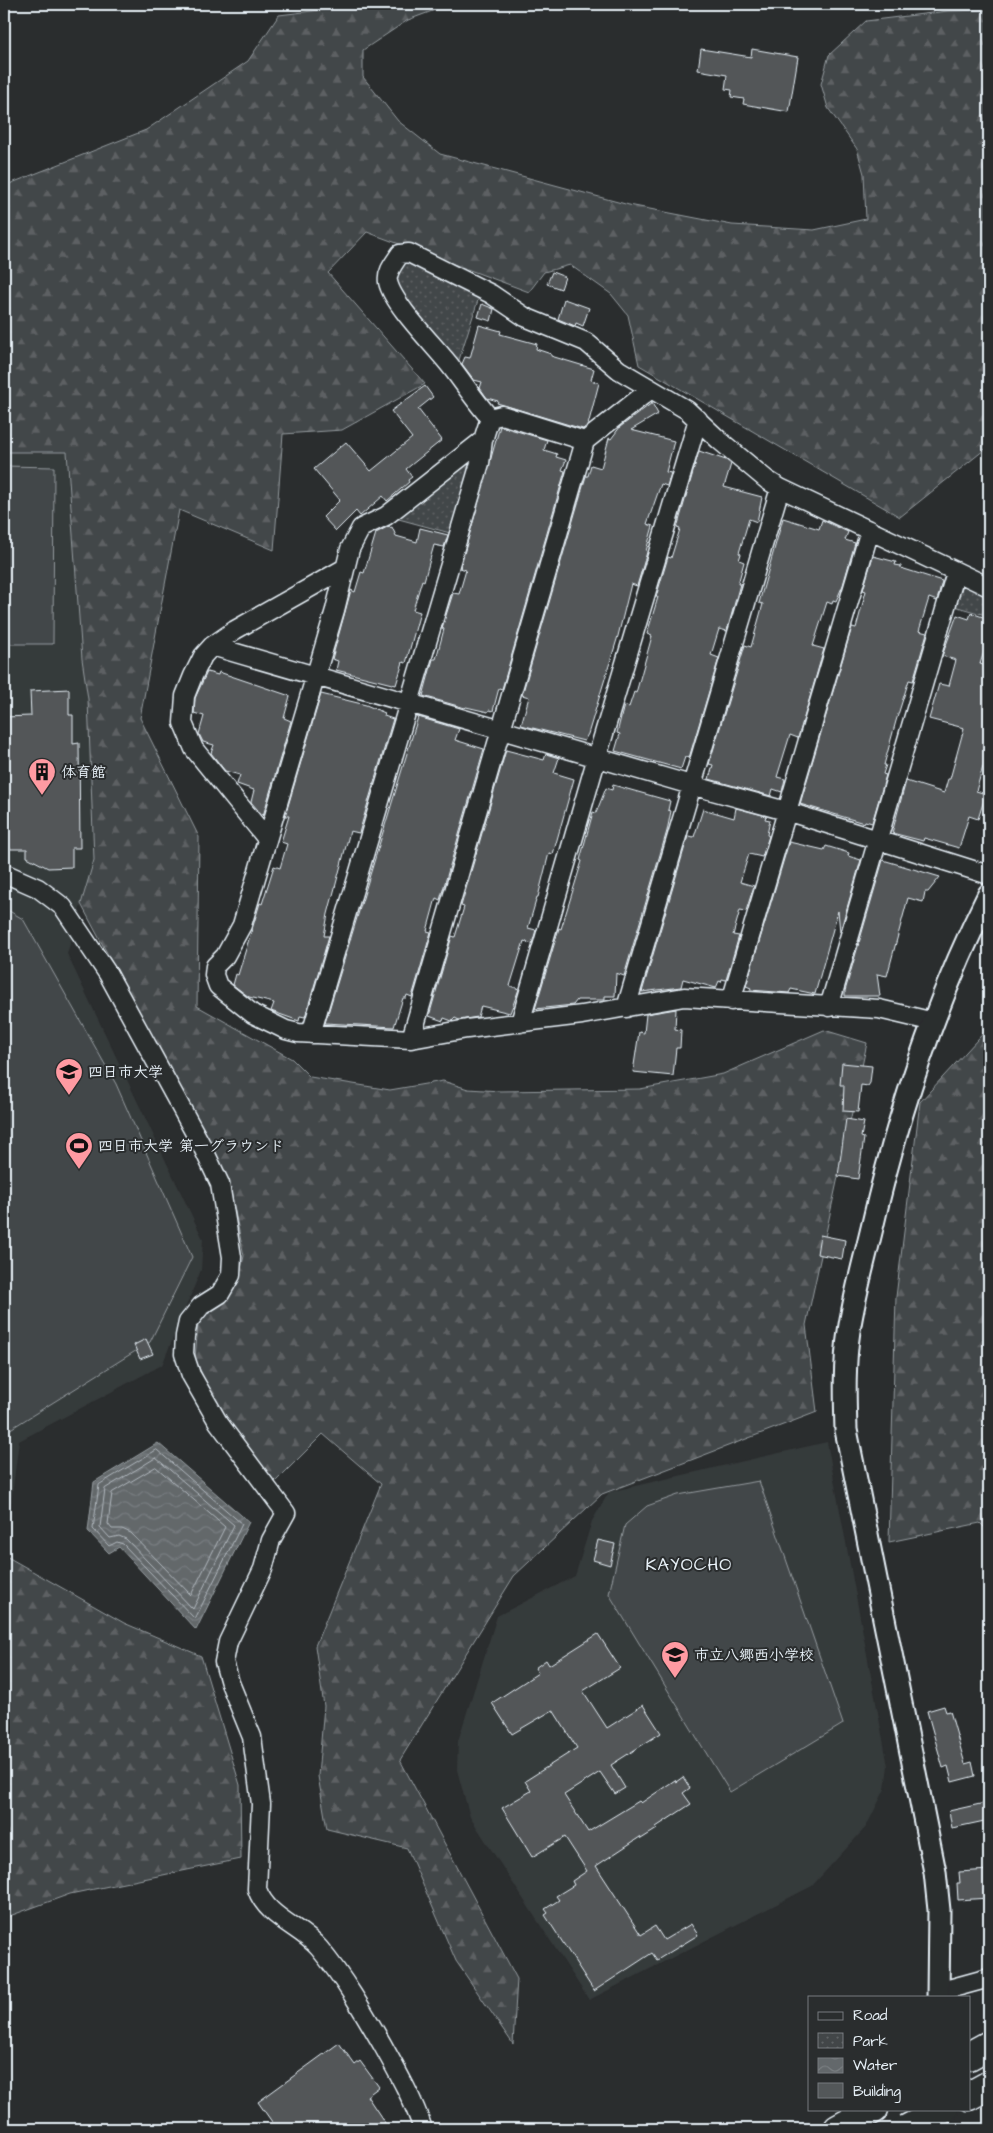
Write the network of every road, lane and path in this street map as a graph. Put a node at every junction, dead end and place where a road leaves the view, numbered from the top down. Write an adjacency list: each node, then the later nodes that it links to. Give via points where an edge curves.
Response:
1 (651, 389): 2 (street, via 619,370 586,342 530,320 491,294 409,253 400,254 388,275 388,283 402,309); 3 (street); 5 (street)
2 (490, 418): 4 (street); 5 (street, via 502,414)
3 (698, 419): 6 (street, via 732,451); 15 (street)
4 (483, 440): 8 (street, via 386,516 361,528); 13 (street, via 480,463)
5 (585, 441): 14 (street)
6 (780, 488): 7 (street); 16 (street)
7 (870, 530): 9 (street); 17 (street)
8 (345, 568): 11 (street); 12 (street)
9 (956, 572): 10 (street); 19 (street)
10 (989, 587)
11 (212, 646): 12 (street); 18 (street, via 203,656 185,696 183,723 194,749)
12 (316, 675): 13 (street); 18 (street)
13 (409, 702): 14 (street); 28 (street)
14 (501, 730): 15 (street); 29 (street)
15 (597, 757): 16 (street); 27 (street)
16 (691, 786): 17 (street); 25 (street)
17 (786, 811): 19 (street); 23 (street)
18 (267, 839): 28 (street, via 242,926 225,956 215,966 214,975 218,986 253,1014 286,1030)
19 (879, 840): 21 (street); 24 (street)
20 (4, 873): 35 (street, via 38,888 66,912 116,989 220,1184 232,1257 231,1275 220,1294 197,1309 188,1322 184,1354 191,1375 218,1422 286,1513 271,1540 263,1569 228,1642 224,1662 252,1738 261,1804 257,1889 267,1906 308,1937 338,1973 391,2061)
21 (989, 875)
22 (989, 894): 26 (street)
23 (731, 1000): 24 (street); 25 (street, via 684,997)
24 (830, 1007): 26 (street, via 879,1009)
25 (626, 1008): 27 (street)
26 (934, 1022): 31 (street, via 903,1107 880,1190 850,1324 845,1392 846,1430 935,1872 939,1910)
27 (520, 1023): 29 (street)
28 (311, 1034): 29 (street)
29 (411, 1039)
30 (989, 1978): 31 (street)
31 (938, 1995)
32 (872, 2110): 36 (highway)
33 (925, 2110): 38 (street)
34 (942, 2110): 37 (highway, bridge)
35 (424, 2129)
36 (838, 2129)
37 (907, 2129)
38 (921, 2129)

